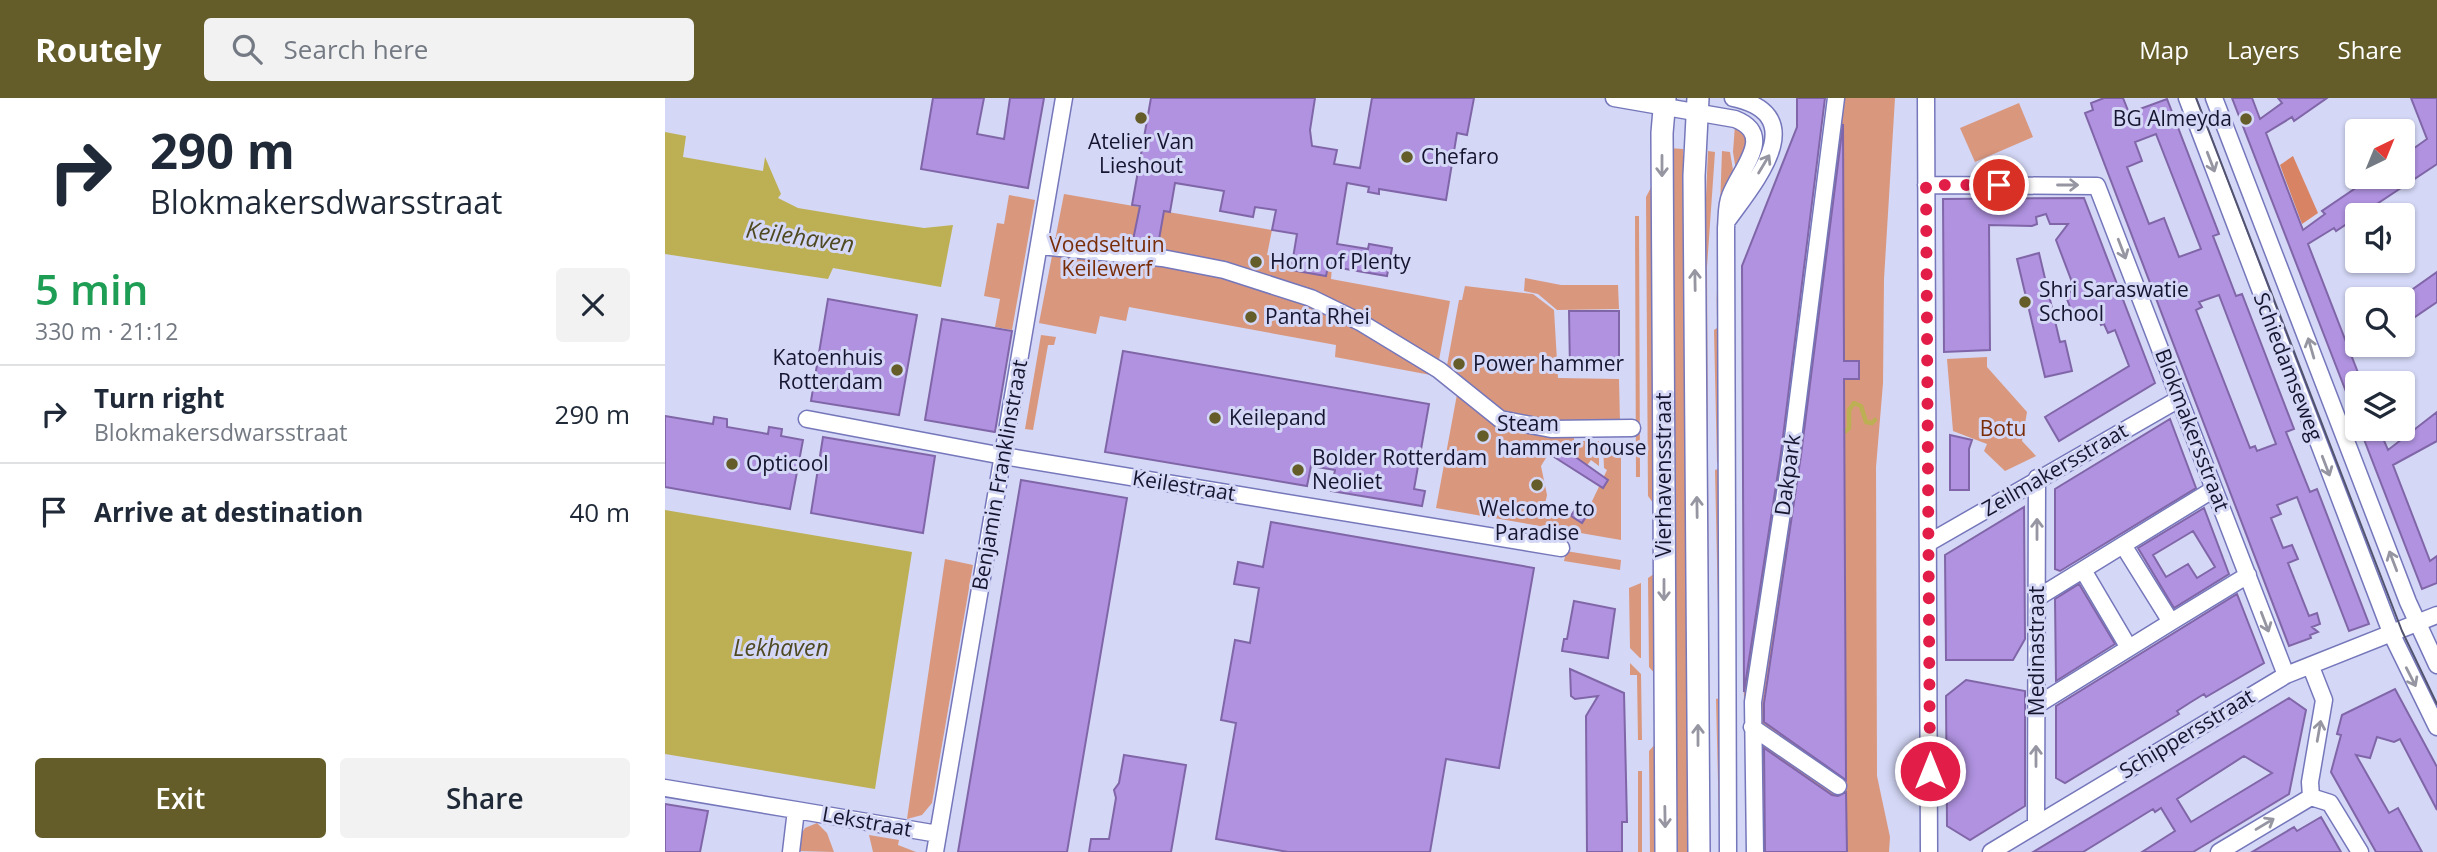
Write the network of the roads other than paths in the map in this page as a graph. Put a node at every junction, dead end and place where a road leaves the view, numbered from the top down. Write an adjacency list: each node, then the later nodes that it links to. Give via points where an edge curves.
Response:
1 (1064, 98): 12 (street, Benjamin Franklinstraat)
2 (1614, 98): 8 (street)
3 (1733, 98): 11 (street, one-way to 3, via 1775,143 1774,127 1765,110)
4 (1836, 98): 34 (street, Dakpark)
5 (1926, 98): 10 (street)
6 (2186, 98): 28 (street, Schiedamseweg, one-way to 28)
7 (2214, 98): 27 (street, Schiedamseweg, one-way to 7)
8 (1664, 103): 9 (street); 44 (main road, Vierhavensstraat, one-way to 44)
9 (1697, 105): 11 (street, via 1743,122 1755,138 1755,148 1729,198); 45 (main road, Vierhavensstraat, one-way to 9)
10 (1926, 185): 13 (street, Blokmakersstraat, one-way to 13, via 2097,186); 19 (street)
11 (1727, 220): 46 (street)
12 (1040, 246): 15 (street, via 1162,258 1224,270 1311,298 1360,322 1439,370 1500,419 1551,429); 16 (street, Benjamin Franklinstraat)
13 (2179, 399): 17 (street, Zeilmakersstraat); 18 (street, Blokmakersstraat)
14 (807, 419): 16 (street, Keilestraat)
15 (1632, 428)
16 (1003, 456): 21 (street, Keilestraat); 41 (street, Benjamin Franklinstraat)
17 (2037, 478): 19 (street, Zeilmakersstraat); 24 (street, Medinastraat, one-way to 17)
18 (2214, 489): 20 (street); 23 (street, Blokmakersstraat)
19 (1930, 542): 48 (street)
20 (2123, 545): 22 (street); 26 (street)
21 (1562, 548)
22 (2083, 570): 24 (street); 29 (street)
23 (2248, 575): 26 (street); 32 (street, Blokmakersstraat, one-way to 32)
24 (2037, 598): 33 (street, Medinastraat)
25 (2437, 615): 27 (street)
26 (2171, 622): 29 (street)
27 (2418, 624): 28 (street); 30 (street, Schiedamseweg)
28 (2392, 635): 31 (street, Schippersstraat); 35 (street, Schiedamseweg, one-way to 35)
29 (2129, 648): 33 (street)
30 (2437, 665)
31 (2311, 667): 32 (street, Schippersstraat); 38 (street, one-way to 31, via 2324,700)
32 (2286, 675): 40 (street, Schippersstraat)
33 (2036, 705): 40 (street, Medinastraat, one-way to 33)
34 (1752, 727): 36 (street); 47 (street, Dakpark)
35 (2437, 727)
36 (1837, 786)
37 (665, 788): 39 (street, Lekstraat)
38 (2311, 797): 50 (street, one-way to 38); 51 (street, via 2330,803)
39 (796, 810): 41 (street, Lekstraat); 42 (street, Lekstraat)
40 (2036, 825): 49 (street, Schippersstraat)
41 (938, 834): 43 (street, Benjamin Franklinstraat)
42 (791, 852)
43 (935, 852)
44 (1666, 852)
45 (1699, 852)
46 (1728, 852)
47 (1755, 852)
48 (1929, 852)
49 (1991, 852)
50 (2219, 852)
51 (2360, 852)

